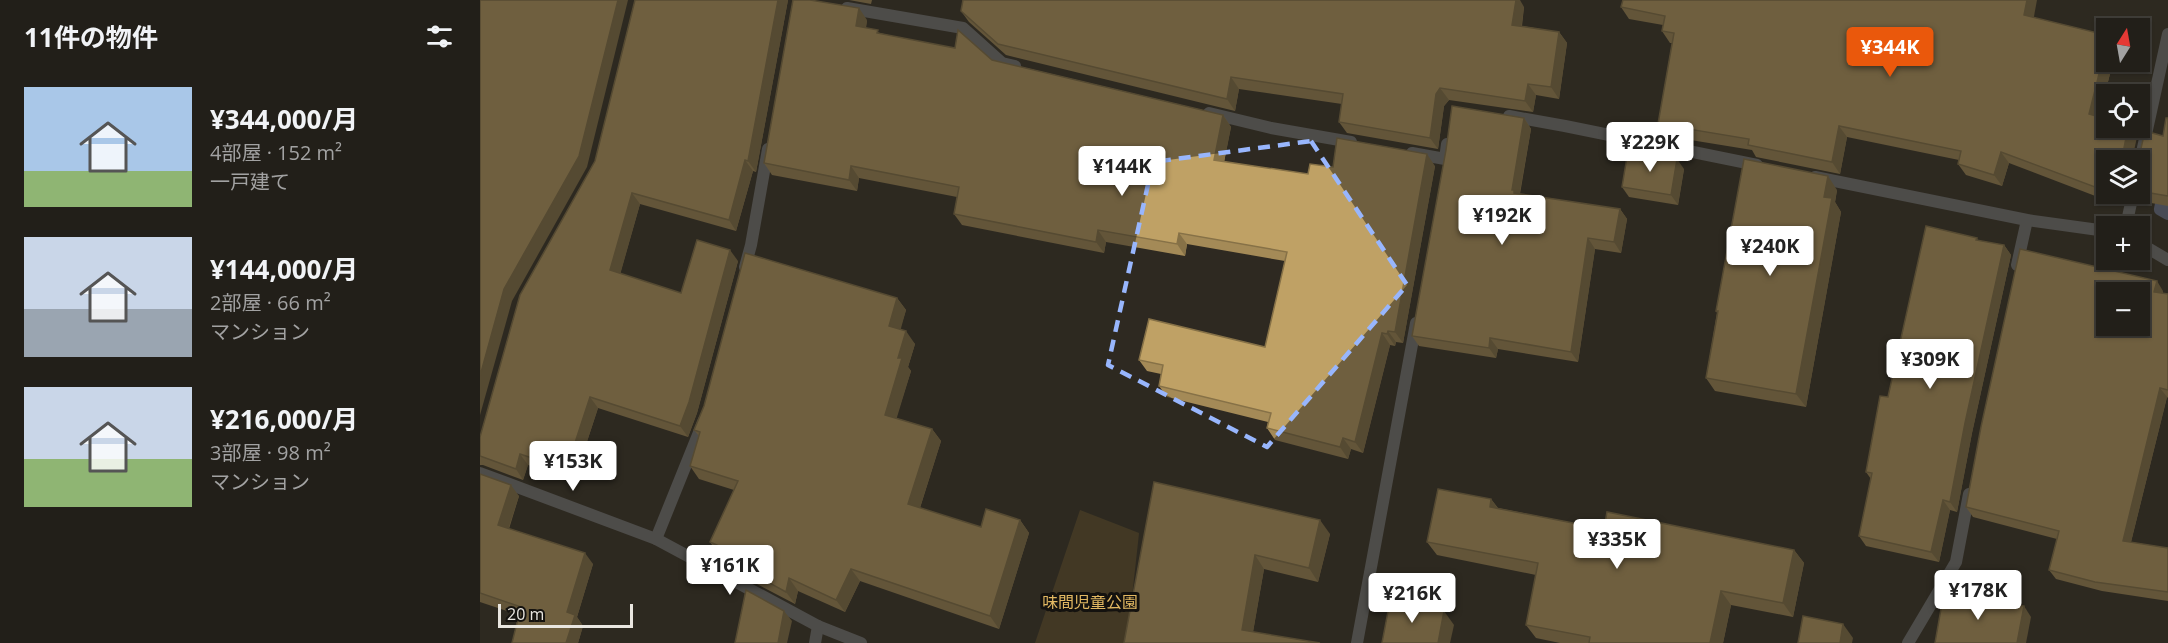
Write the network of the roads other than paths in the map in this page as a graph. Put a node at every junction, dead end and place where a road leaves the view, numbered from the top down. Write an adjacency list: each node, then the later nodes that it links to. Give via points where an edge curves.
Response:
1 (835, 6): 3 (street, via 963,28 1002,63)
2 (2168, 34): 9 (street)
3 (1024, 69)
4 (1192, 109): 8 (street)
5 (1497, 114): 11 (street)
6 (1449, 130): 10 (street, via 1444,165)
7 (770, 140): 18 (street)
8 (1364, 144)
9 (2143, 150)
10 (1399, 151)
11 (1773, 168)
12 (1807, 175): 13 (street)
13 (2027, 220): 14 (street); 17 (street)
14 (2096, 230)
15 (2150, 249): 16 (street)
16 (2168, 260)
17 (2014, 277)
18 (742, 279)
19 (1417, 313): 27 (street)
20 (708, 405): 23 (street)
21 (480, 473): 23 (street)
22 (1971, 481): 28 (street, via 1956,562)
23 (656, 539): 24 (street)
24 (818, 626): 25 (street); 26 (street)
25 (814, 643)
26 (861, 643)
27 (1357, 643)
28 (1908, 643)

